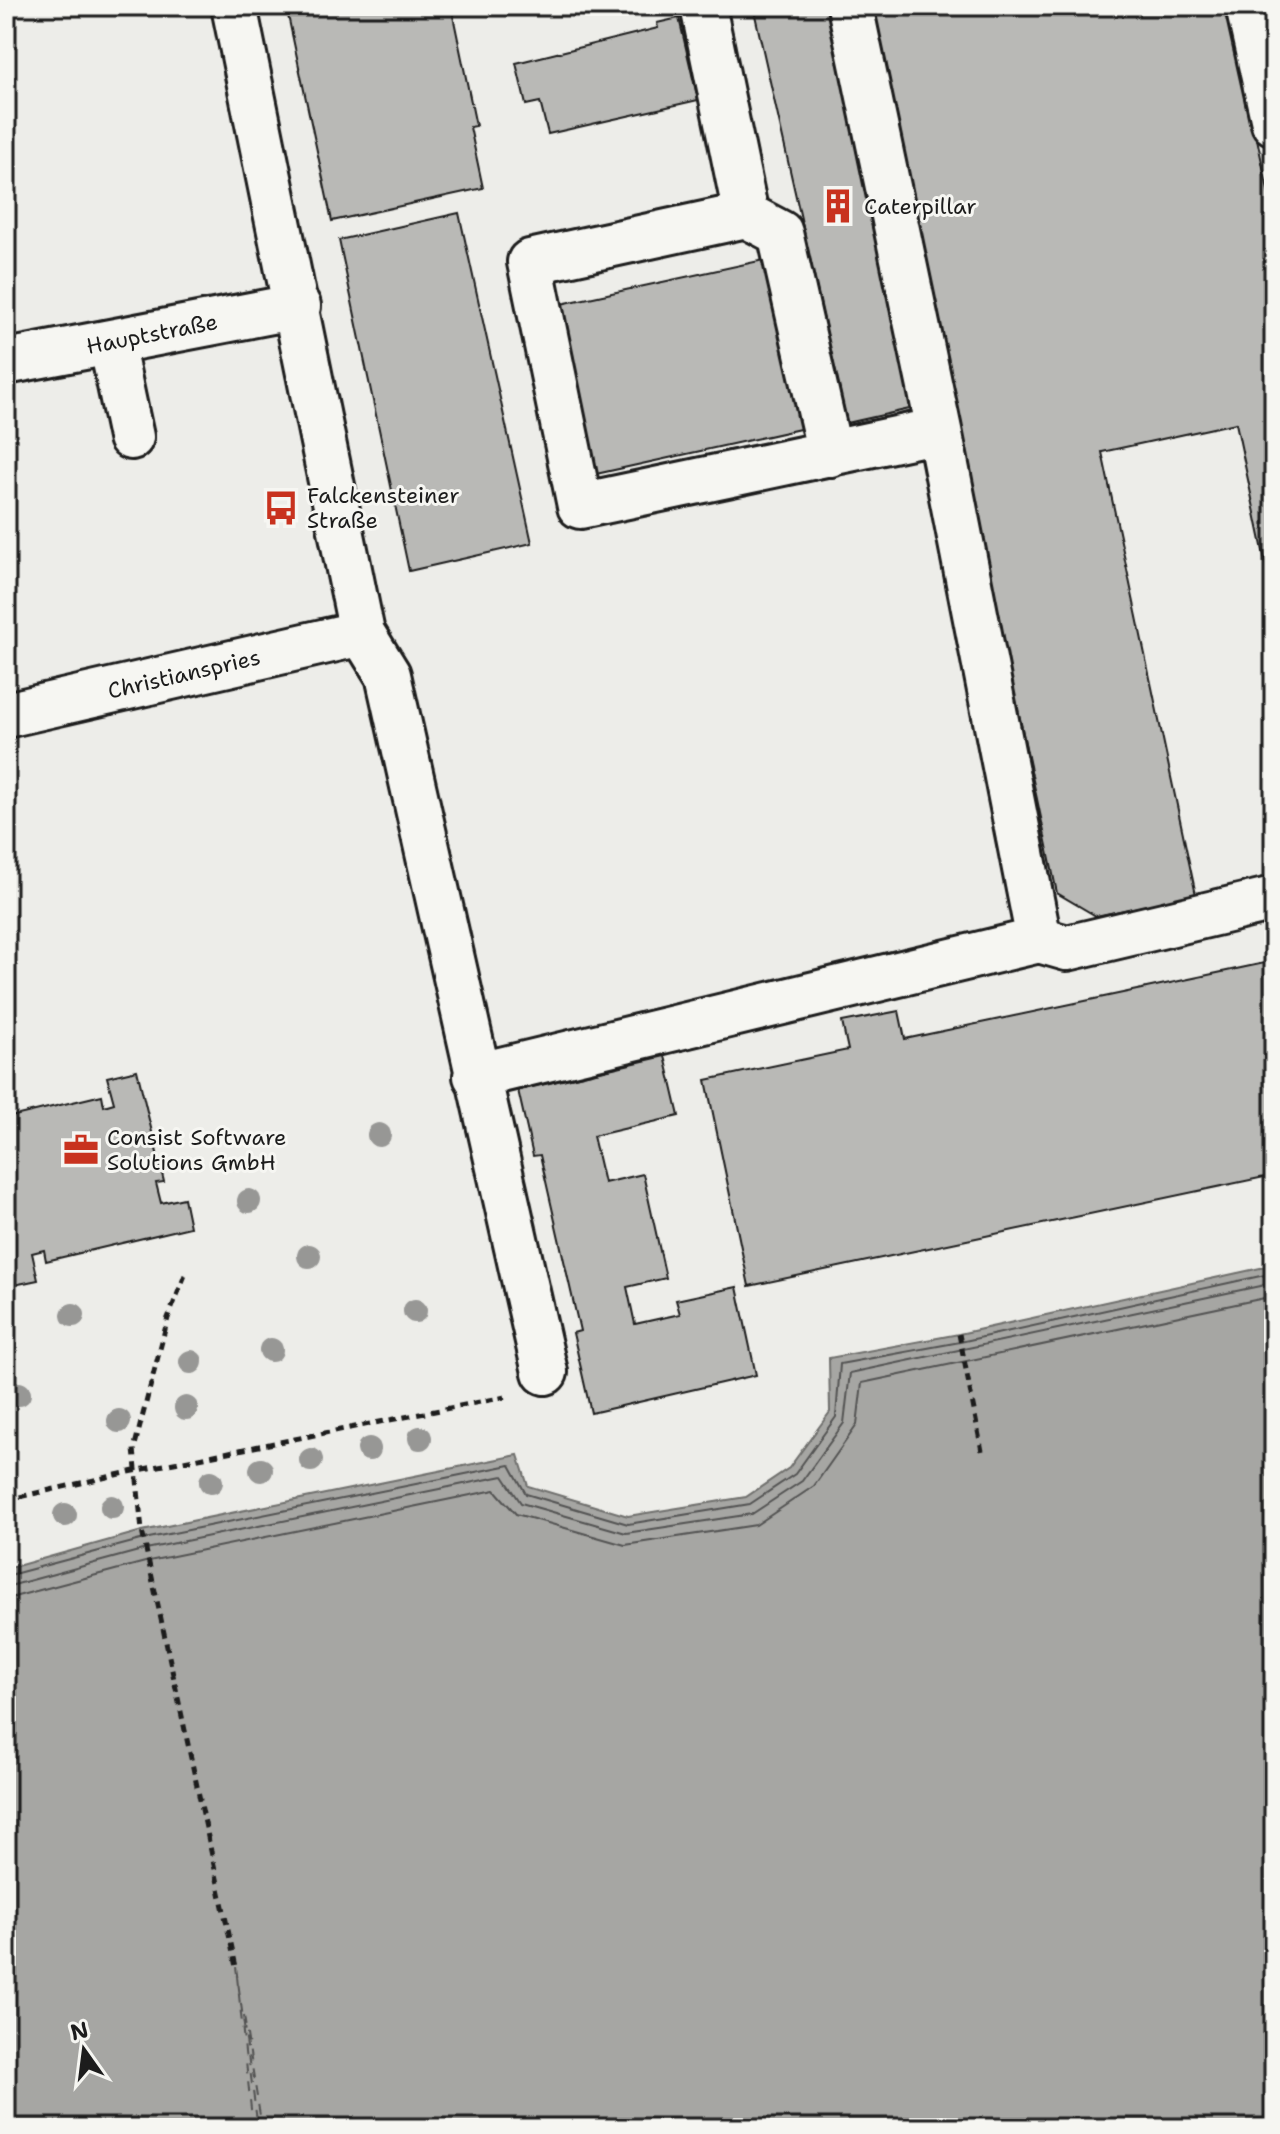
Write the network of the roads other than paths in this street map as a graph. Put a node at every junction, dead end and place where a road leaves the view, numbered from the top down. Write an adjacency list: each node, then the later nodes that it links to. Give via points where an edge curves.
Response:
1 (234, 6): 7 (street)
2 (703, 6): 6 (street)
3 (850, 6): 10 (street)
4 (1248, 6): 5 (street)
5 (1274, 123)
6 (746, 215): 12 (street, via 780,233); 12 (street, via 530,262 580,506)
7 (298, 306): 8 (street, Hauptstraße); 13 (street)
8 (111, 342): 9 (street, Hauptstraße); 11 (street)
9 (6, 362)
10 (939, 430): 12 (street); 16 (street)
11 (131, 437)
12 (830, 454)
13 (362, 633): 14 (street, Christianspries); 17 (street, via 388,675)
14 (6, 715)
15 (1274, 899): 16 (street, via 1067,948)
16 (1039, 940): 17 (street)
17 (476, 1076): 18 (street)
18 (545, 1372)

